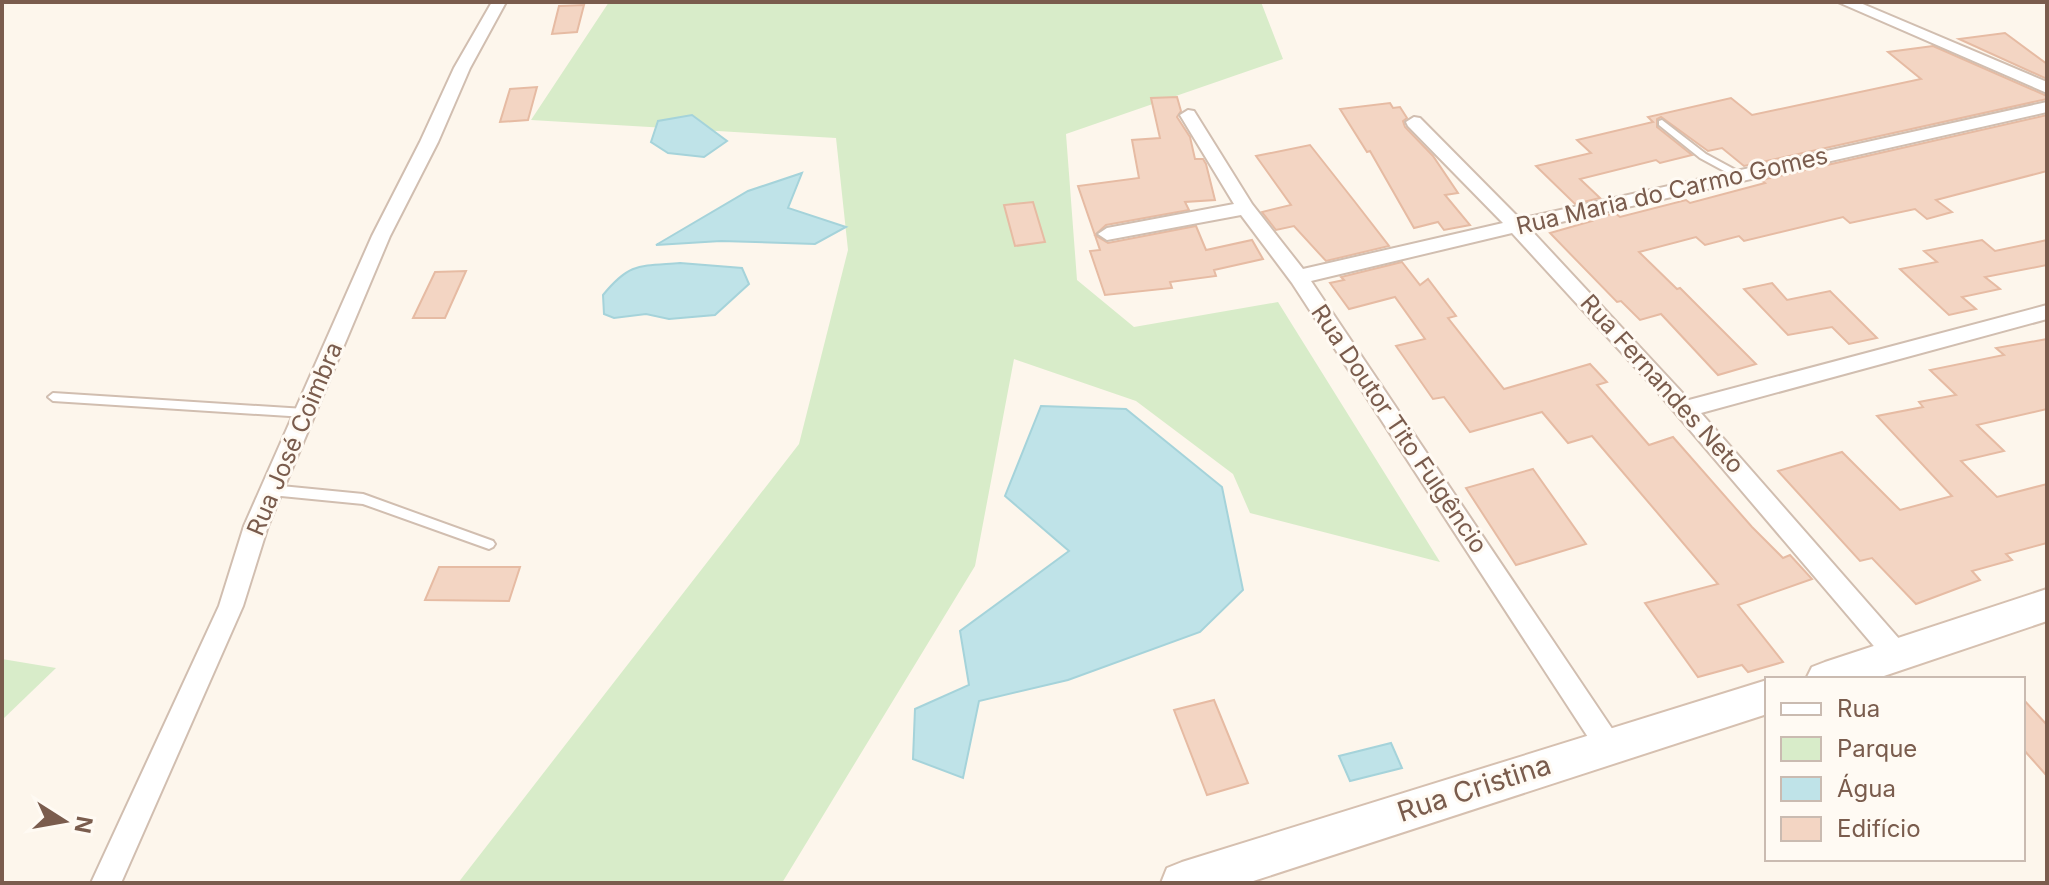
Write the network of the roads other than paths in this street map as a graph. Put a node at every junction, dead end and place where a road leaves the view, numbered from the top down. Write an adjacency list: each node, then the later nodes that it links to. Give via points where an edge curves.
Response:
1 (499, 2): 16 (street, Rua José Coimbra, via 381,236)
2 (1845, 2): 3 (street)
3 (2047, 88)
4 (2047, 107): 8 (street, Rua Maria do Carmo Gomes)
5 (1188, 115): 9 (street, Rua Doutor Tito Fulgêncio)
6 (1414, 122): 10 (street, Rua Fernandes Neto)
7 (1662, 123): 8 (lane, via 1703,156)
8 (1740, 176): 10 (street, Rua Maria do Carmo Gomes)
9 (1245, 208): 11 (street); 12 (street, Rua Doutor Tito Fulgêncio)
10 (1519, 226): 12 (street, Rua Maria do Carmo Gomes); 15 (street, Rua Fernandes Neto)
11 (1107, 234)
12 (1299, 278): 23 (street, Rua Doutor Tito Fulgêncio)
13 (2047, 312): 15 (street)
14 (53, 397): 16 (lane)
15 (1687, 409): 20 (street, Rua Fernandes Neto)
16 (305, 413): 17 (street, Rua José Coimbra)
17 (271, 490): 18 (lane, via 363,499); 24 (street, Rua José Coimbra, via 209,657)
18 (489, 544)
19 (2047, 605): 20 (main road)
20 (1899, 657): 21 (main road)
21 (1832, 677)
22 (1765, 698): 23 (main road, Rua Cristina)
23 (1608, 745): 25 (main road, Rua Cristina)
24 (106, 883)
25 (1182, 883)

